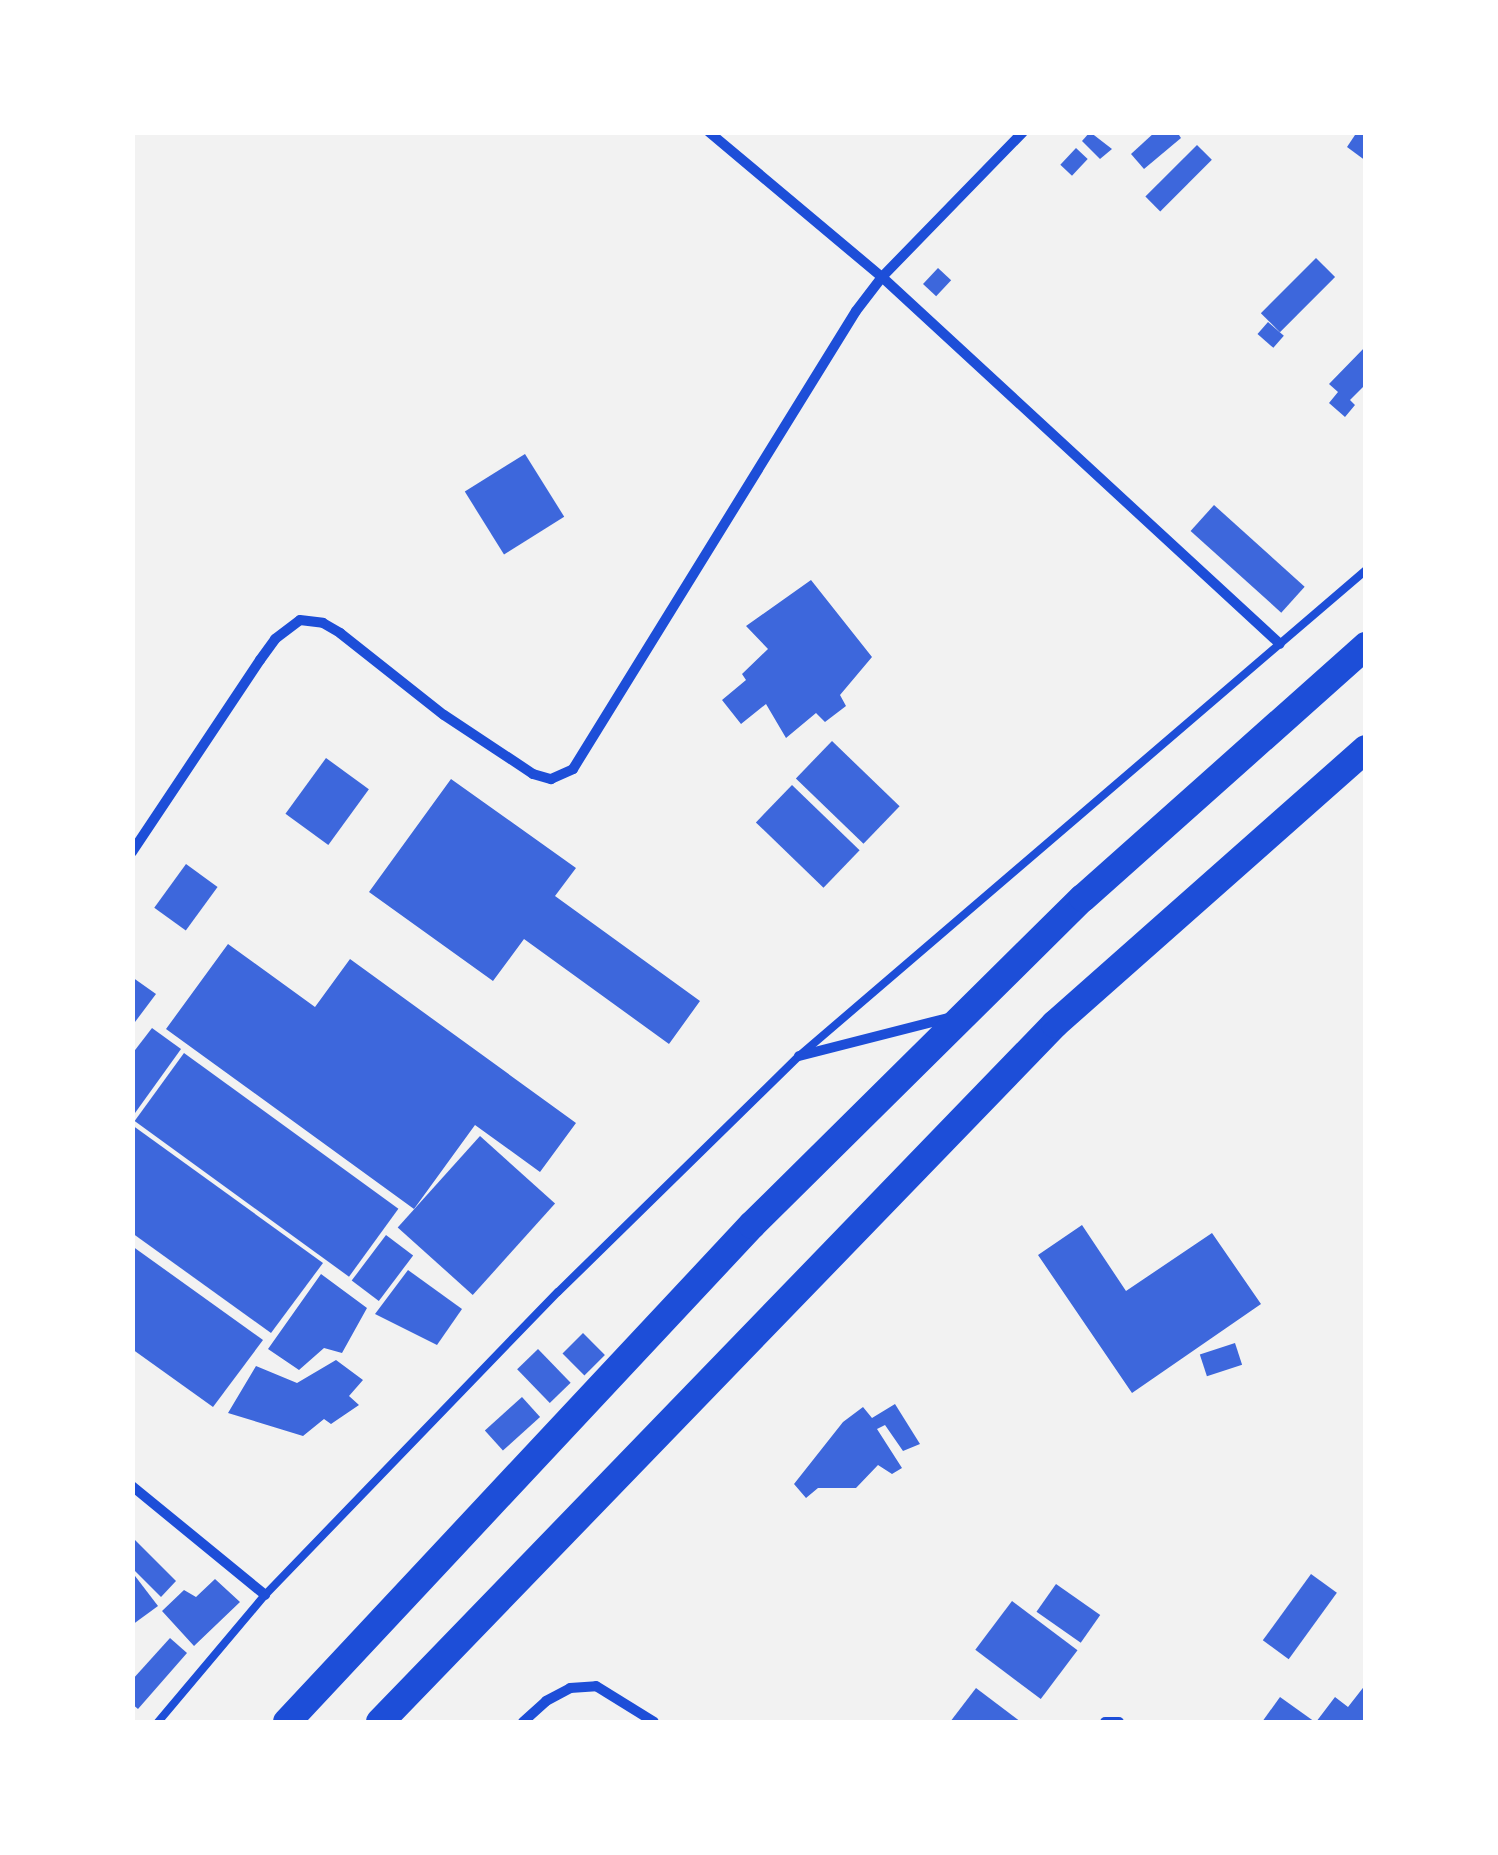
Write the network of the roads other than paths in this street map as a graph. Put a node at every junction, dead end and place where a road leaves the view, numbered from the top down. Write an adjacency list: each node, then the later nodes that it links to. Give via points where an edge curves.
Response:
1 (709, 132): 3 (street)
2 (1023, 132): 3 (street)
3 (882, 278): 5 (street); 8 (street, via 562,777 533,774 340,633 300,620 276,639)
4 (1366, 570): 5 (lane)
5 (1280, 644): 10 (lane)
6 (1366, 646): 9 (highway, via 1083,898)
7 (1366, 750): 15 (highway, via 1055,1024)
8 (132, 852)
9 (968, 1013): 10 (street); 14 (highway, via 752,1226)
10 (799, 1056): 12 (lane, via 558,1292)
11 (132, 1486): 12 (street)
12 (265, 1595): 13 (lane)
13 (158, 1722)
14 (288, 1722)
15 (380, 1722)
16 (523, 1722): 17 (street, via 570,1688 596,1686)
17 (654, 1722)
18 (1105, 1722): 19 (street)
19 (1120, 1722)

